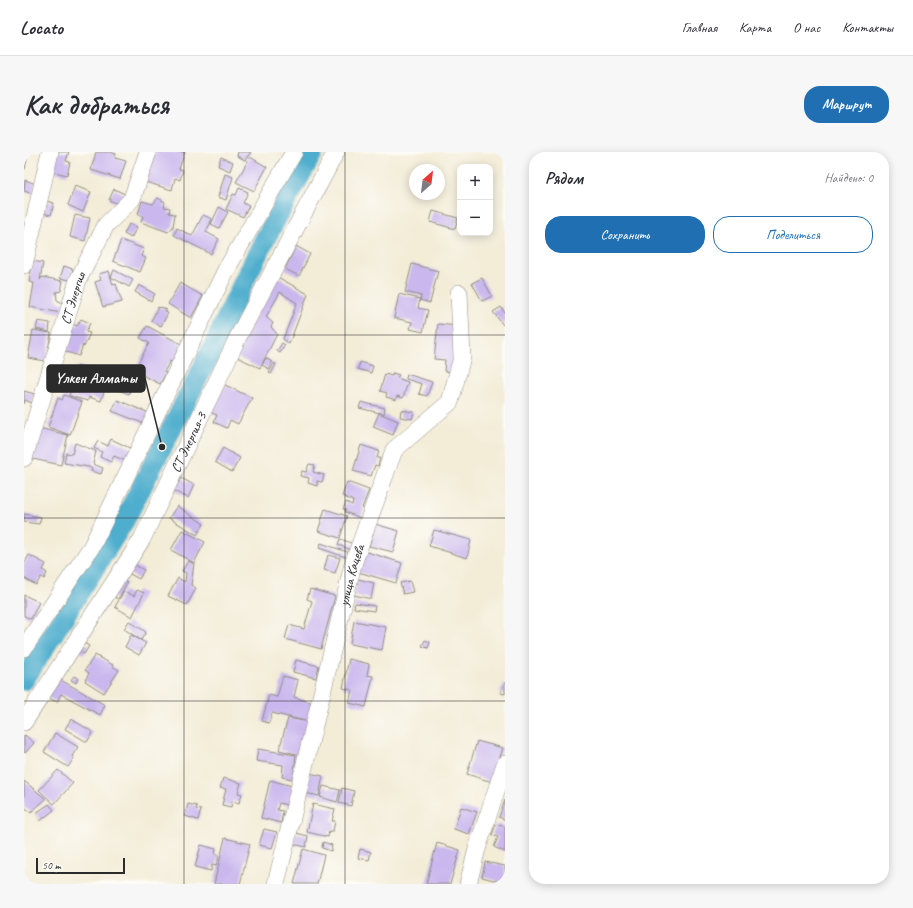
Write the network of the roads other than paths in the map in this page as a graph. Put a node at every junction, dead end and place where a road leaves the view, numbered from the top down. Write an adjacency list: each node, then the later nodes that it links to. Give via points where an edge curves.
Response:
1 (50, 152): 5 (street)
2 (148, 152): 7 (street, СТ Энергия, via 132,199 106,225 78,280)
3 (294, 152): 8 (street, via 226,270 92,546)
4 (336, 152): 9 (street, СТ Энергия-3, via 238,337 142,539)
5 (24, 265)
6 (459, 292): 11 (street, улица Кацева, via 462,357 450,402 394,450 353,564)
7 (24, 458)
8 (24, 648)
9 (24, 722)
10 (505, 764): 12 (street)
11 (276, 884)
12 (468, 884)

